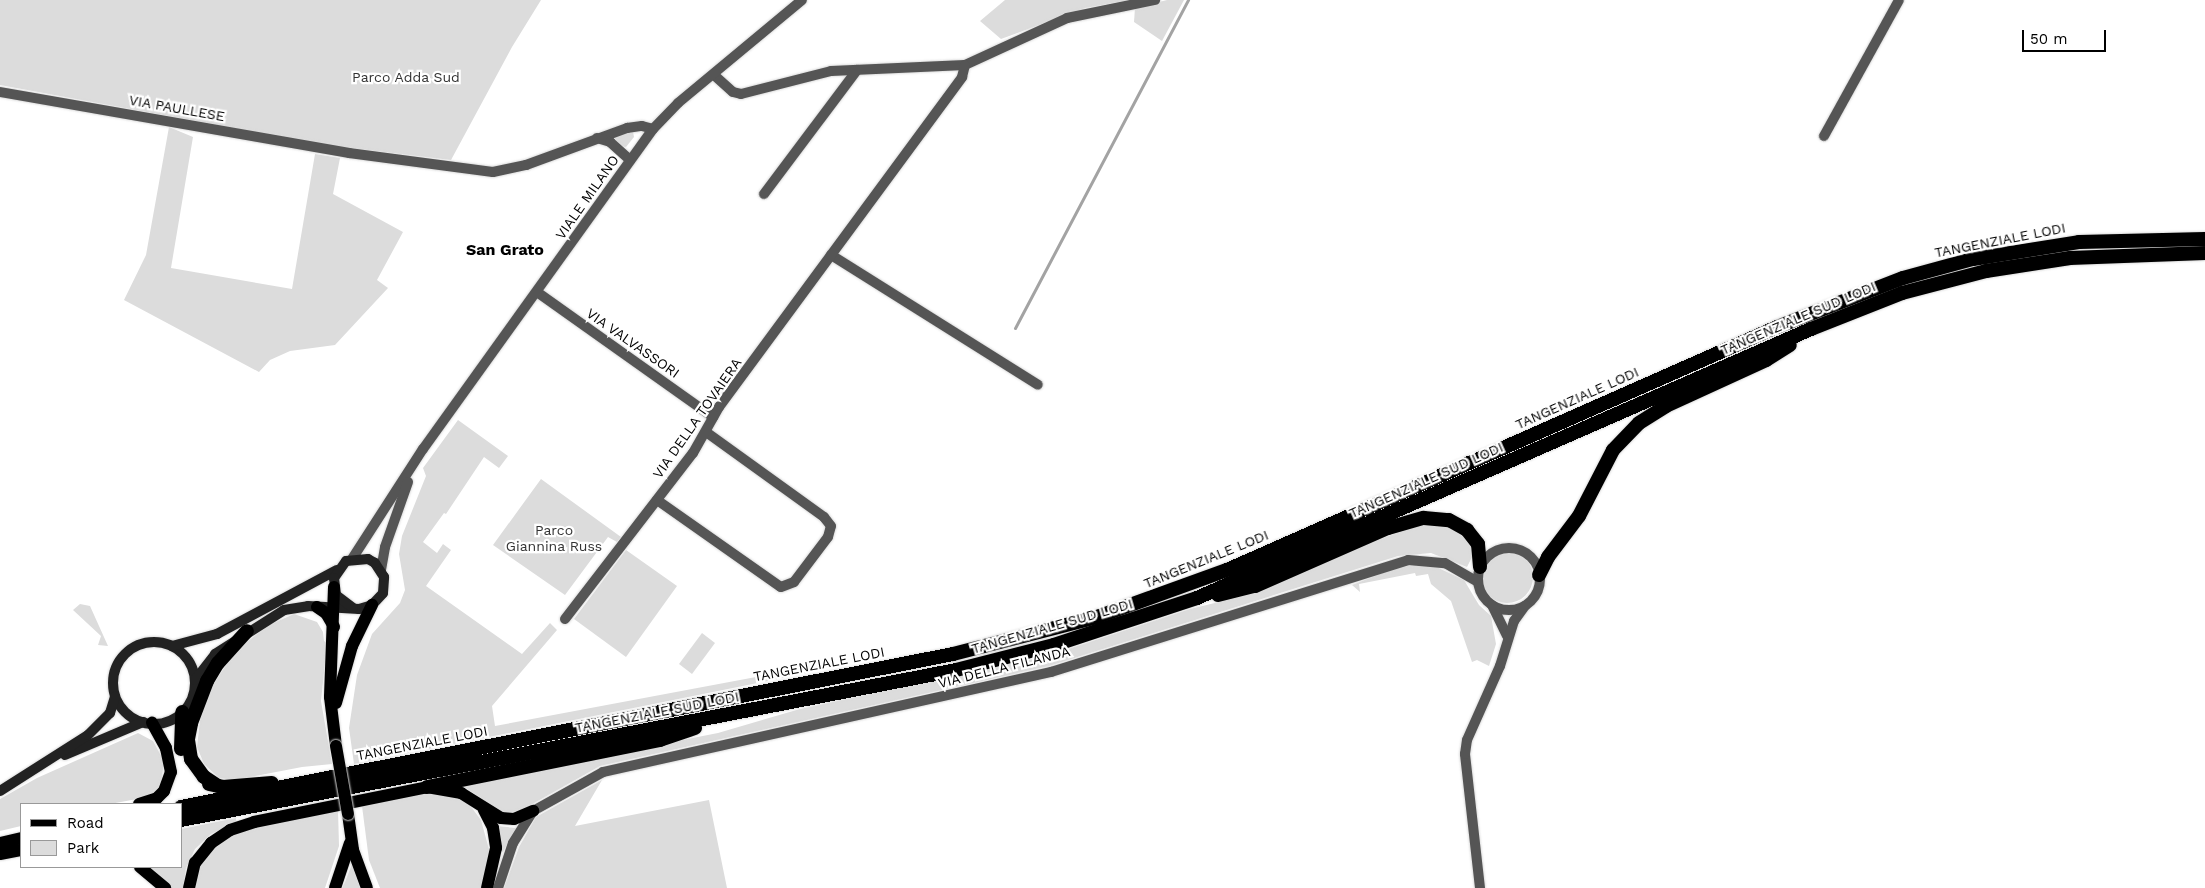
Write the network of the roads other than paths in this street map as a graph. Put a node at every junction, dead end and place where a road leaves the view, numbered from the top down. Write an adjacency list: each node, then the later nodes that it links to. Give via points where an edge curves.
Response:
1 (802, 0): 6 (street, VIALE MILANO)
2 (1155, 0): 4 (street, via 1067,18)
3 (1899, 0): 9 (street)
4 (965, 65): 5 (street); 15 (street, VIA DELLA TOVAIERA, via 962,77)
5 (857, 70): 6 (street, via 831,72 741,94 733,92); 12 (street)
6 (714, 75): 8 (street, VIALE MILANO, via 678,103)
7 (0, 92): 10 (street, VIA PAULLESE, via 348,152 493,172 526,165)
8 (653, 129): 10 (street, VIA PAULLESE, via 636,126); 11 (street, VIALE MILANO)
9 (1824, 136)
10 (597, 138): 11 (street, via 610,142)
11 (630, 160): 16 (street, VIALE MILANO)
12 (764, 194)
13 (2205, 239): 50 (highway, TANGENZIALE LODI, via 2117,239 2043,246 1973,259 1894,281 1777,327 1227,570 1098,617 953,654)
14 (2205, 253): 17 (highway, TANGENZIALE SUD LODI, via 2070,258 1986,271 1902,293)
15 (831, 255): 18 (street); 19 (street, VIA DELLA TOVAIERA)
16 (537, 292): 19 (street, VIA VALVASSORI); 21 (street, VIALE MILANO)
17 (1811, 328): 27 (highway, via 1766,360 1666,406 1639,423 1613,450 1579,516 1548,557); 30 (highway, TANGENZIALE SUD LODI)
18 (1038, 385)
19 (713, 416): 20 (street, VIA DELLA TOVAIERA)
20 (706, 432): 22 (street, VIA DELLA TOVAIERA); 22 (street, via 824,518 831,526 828,537 794,582 782,587)
21 (413, 467): 23 (street); 26 (street, via 385,547)
22 (657, 500): 37 (street, VIA DELLA TOVAIERA)
23 (352, 559): 25 (main road); 26 (main road, via 368,559)
24 (1480, 567): 27 (street, via 1491,554 1512,549 1527,554); 28 (street); 30 (highway, via 1478,544 1467,530 1450,520 1424,518 1388,528 1255,586)
25 (337, 570): 29 (main road); 41 (main road, via 217,634)
26 (381, 570): 31 (main road, via 384,577 382,593)
27 (1540, 575): 33 (street, via 1537,592)
28 (1478, 582): 32 (street, via 1482,595); 56 (street, VIA DELLA FILANDA, via 1445,563 1408,560 1051,672 603,772)
29 (334, 587): 35 (main road); 36 (main road, via 341,601)
30 (1198, 598): 45 (highway, TANGENZIALE SUD LODI, via 1117,627 1006,658)
31 (372, 605): 36 (main road); 47 (main road, via 347,659)
32 (1492, 605): 33 (street, via 1508,610); 40 (street)
33 (1525, 606): 40 (street)
34 (317, 607): 35 (main road); 38 (main road, via 330,618); 39 (main road, via 284,610)
35 (335, 608): 36 (main road); 38 (main road)
36 (353, 608)
37 (565, 619)
38 (334, 628): 47 (main road, via 330,677)
39 (248, 631): 42 (main road, via 214,654); 49 (highway, via 218,663 207,681 191,723 188,739 191,759 204,777)
40 (1507, 636): 70 (street, via 1500,666 1467,740 1466,764)
41 (172, 646): 42 (main road, via 188,660); 43 (main road, via 146,643 125,654 113,677)
42 (194, 680): 44 (main road, via 189,703)
43 (115, 697): 46 (main road, via 131,717); 48 (main road, via 110,713 97,727)
44 (182, 712): 46 (main road, via 163,722); 49 (highway, via 180,738 188,765 202,781)
45 (712, 718): 51 (highway, via 701,726 660,740); 57 (highway, TANGENZIALE SUD LODI)
46 (147, 723): 48 (main road); 53 (main road, via 170,757 171,772 157,798)
47 (333, 730): 58 (main road, bridge)
48 (39, 766): 52 (main road)
49 (218, 786): 50 (highway, via 257,782)
50 (287, 786): 54 (highway, TANGENZIALE LODI)
51 (427, 787): 55 (main road, via 452,790); 65 (main road, via 230,830 210,843 200,855 192,870)
52 (0, 790)
53 (142, 803)
54 (182, 807)
55 (482, 808): 56 (main road, via 500,818 514,819); 68 (main road, via 490,818 496,848)
56 (533, 811): 69 (street, via 513,843)
57 (182, 820)
58 (350, 832): 66 (main road, via 348,857); 67 (main road, via 356,861)
59 (20, 838): 60 (main road)
60 (0, 842)
61 (20, 850): 62 (main road)
62 (0, 854)
63 (141, 868): 64 (main road)
64 (165, 888)
65 (190, 888)
66 (335, 888)
67 (367, 888)
68 (487, 888)
69 (498, 888)
70 (1480, 888)

